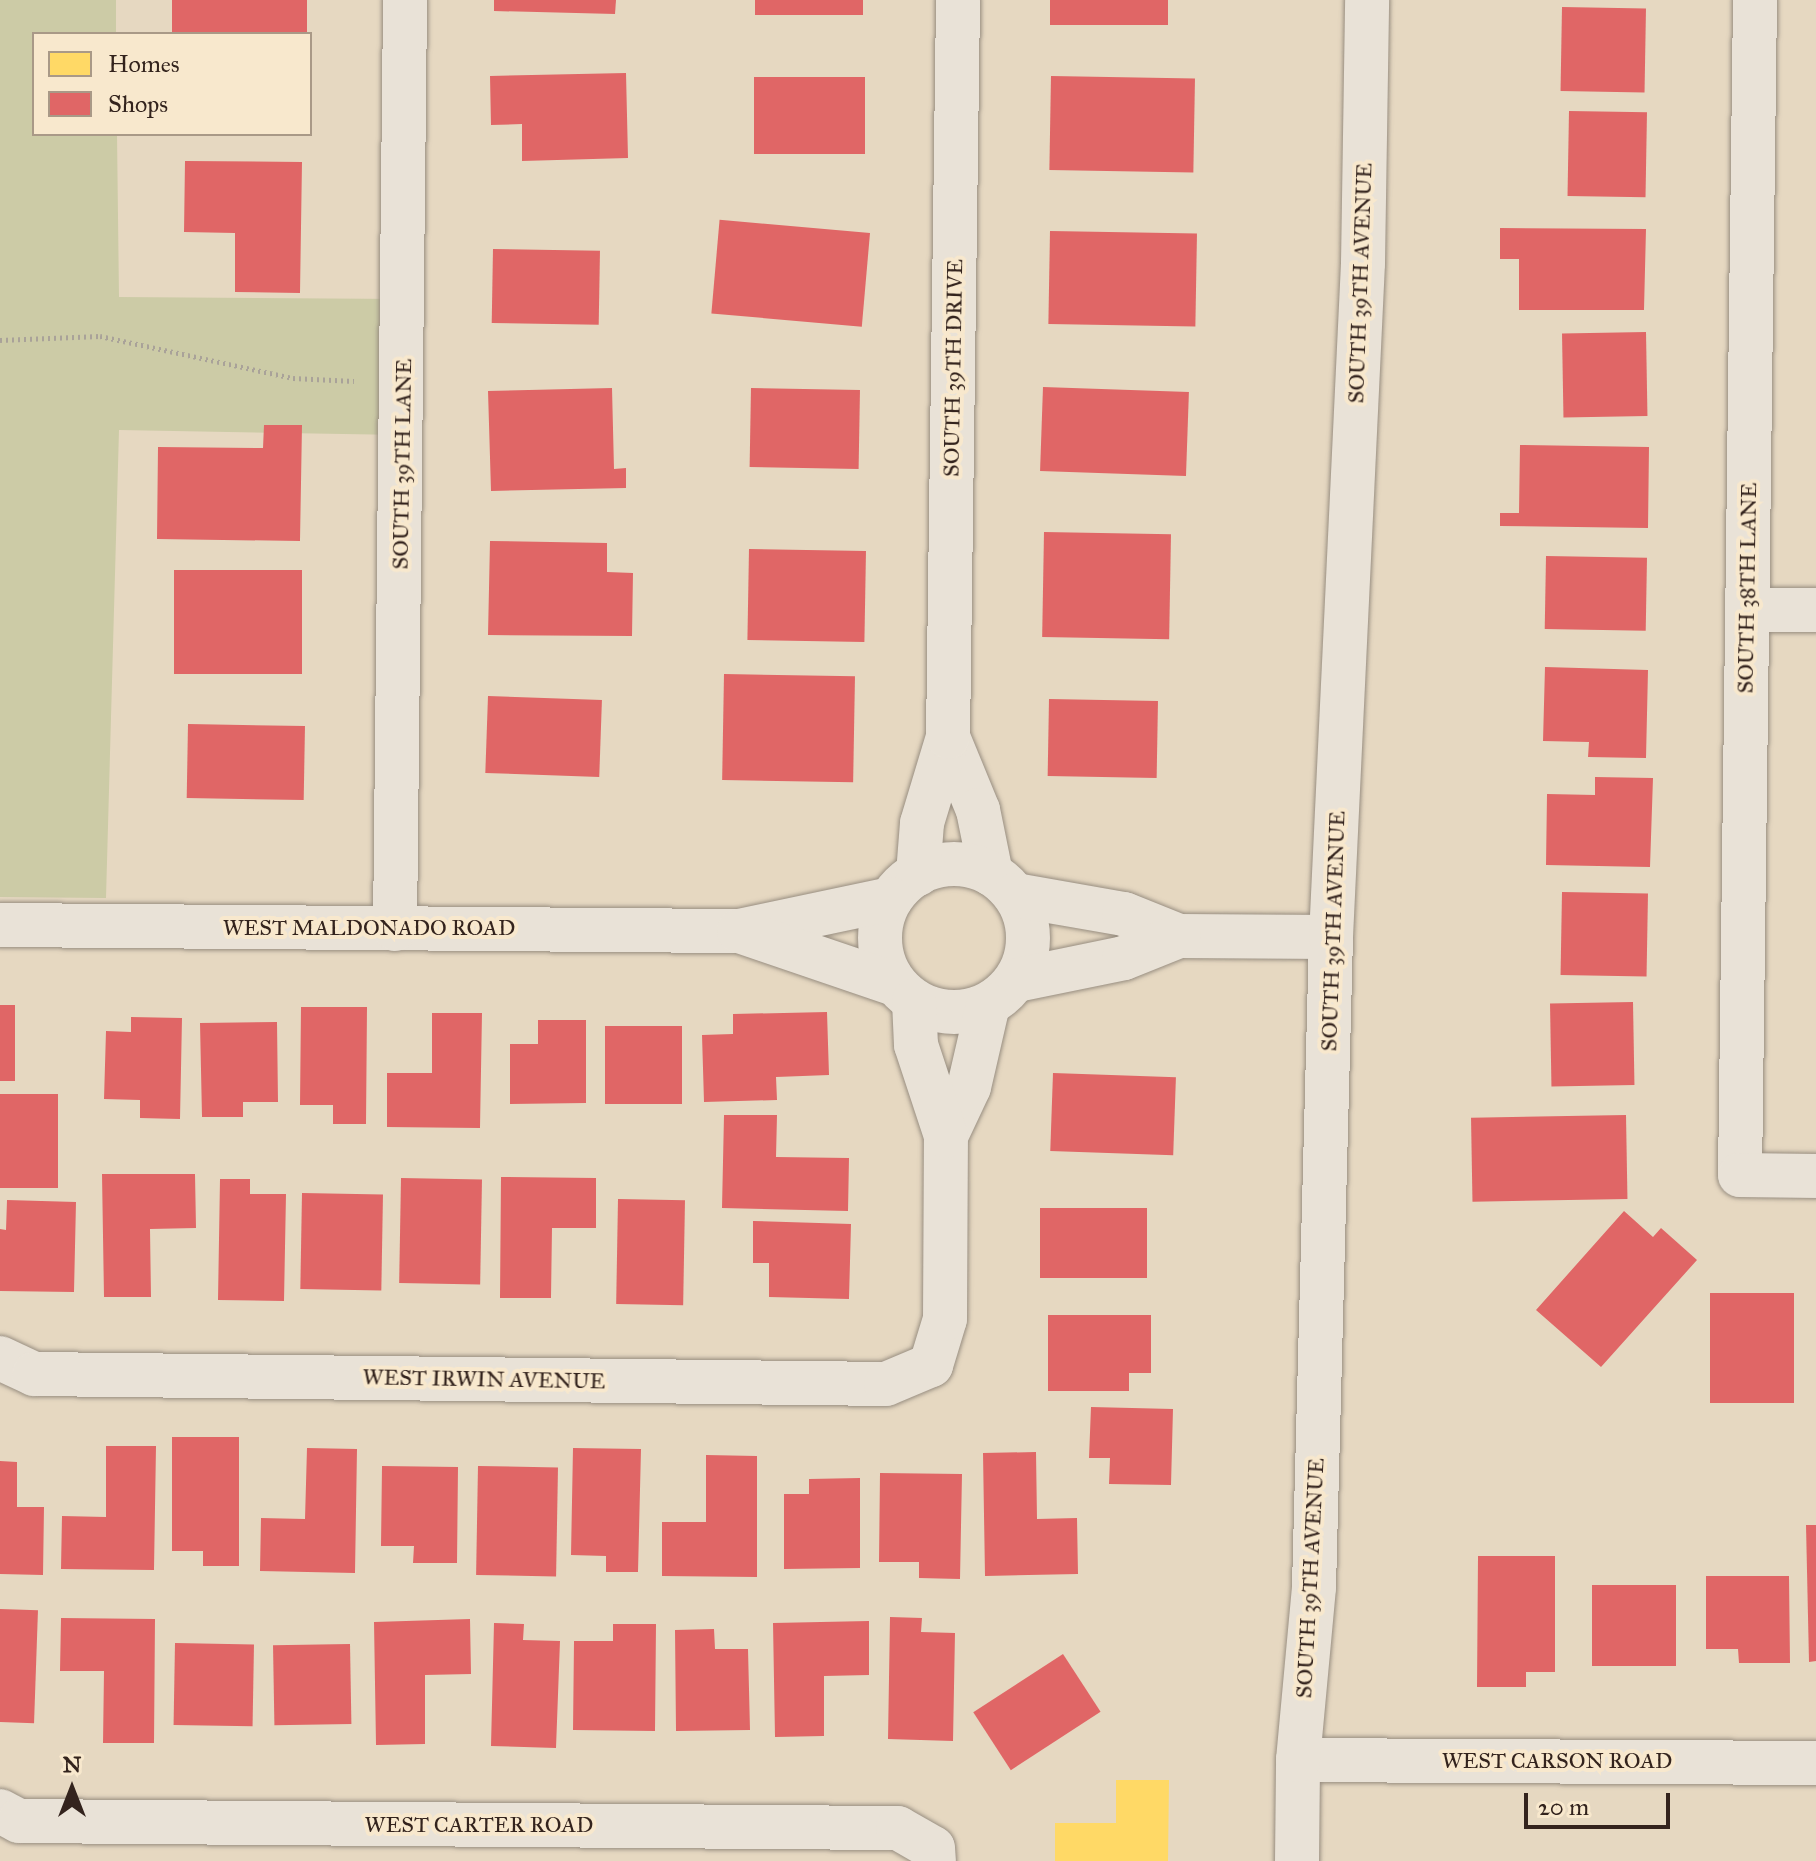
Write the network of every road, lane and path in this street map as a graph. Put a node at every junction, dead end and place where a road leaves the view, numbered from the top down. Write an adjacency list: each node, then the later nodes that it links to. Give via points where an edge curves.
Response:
1 (405, 0): 6 (street, SOUTH 39TH LANE)
2 (958, 0): 9 (street, SOUTH 39TH DRIVE)
3 (1367, 0): 16 (street, SOUTH 39TH AVENUE, via 1363,263)
4 (1755, 0): 7 (street, SOUTH 38TH LANE)
5 (0, 340): 6 (path, via 100,336 293,378)
6 (403, 382): 13 (street, SOUTH 39TH LANE)
7 (1747, 610): 8 (street); 20 (street, SOUTH 38TH LANE, via 1740,1175)
8 (1816, 610)
9 (948, 737): 10 (street, SOUTH 39TH DRIVE); 11 (street, SOUTH 39TH DRIVE)
10 (1003, 884): 11 (street, via 955,864); 15 (street, via 1124,914); 18 (street, via 1029,937)
11 (905, 886): 14 (street, WEST MALDONADO ROAD); 17 (street, via 880,941)
12 (0, 925): 13 (street, WEST MALDONADO ROAD)
13 (395, 929): 14 (street, WEST MALDONADO ROAD)
14 (739, 931): 17 (street, WEST MALDONADO ROAD)
15 (1179, 936): 16 (street); 18 (street, via 1124,958)
16 (1331, 937): 22 (street, SOUTH 39TH AVENUE, via 1314,1587)
17 (904, 992): 18 (street, via 938,1011); 19 (street)
18 (1002, 992): 19 (street)
19 (946, 1136): 21 (street, WEST IRWIN AVENUE, via 945,1319 931,1365 886,1384)
20 (1816, 1176)
21 (11, 1374)
22 (1298, 1760): 23 (street, WEST CARSON ROAD); 26 (street, SOUTH 39TH AVENUE)
23 (1816, 1763)
24 (6, 1821): 25 (street, WEST CARTER ROAD, via 898,1828)
25 (934, 1855)
26 (1297, 1861)

